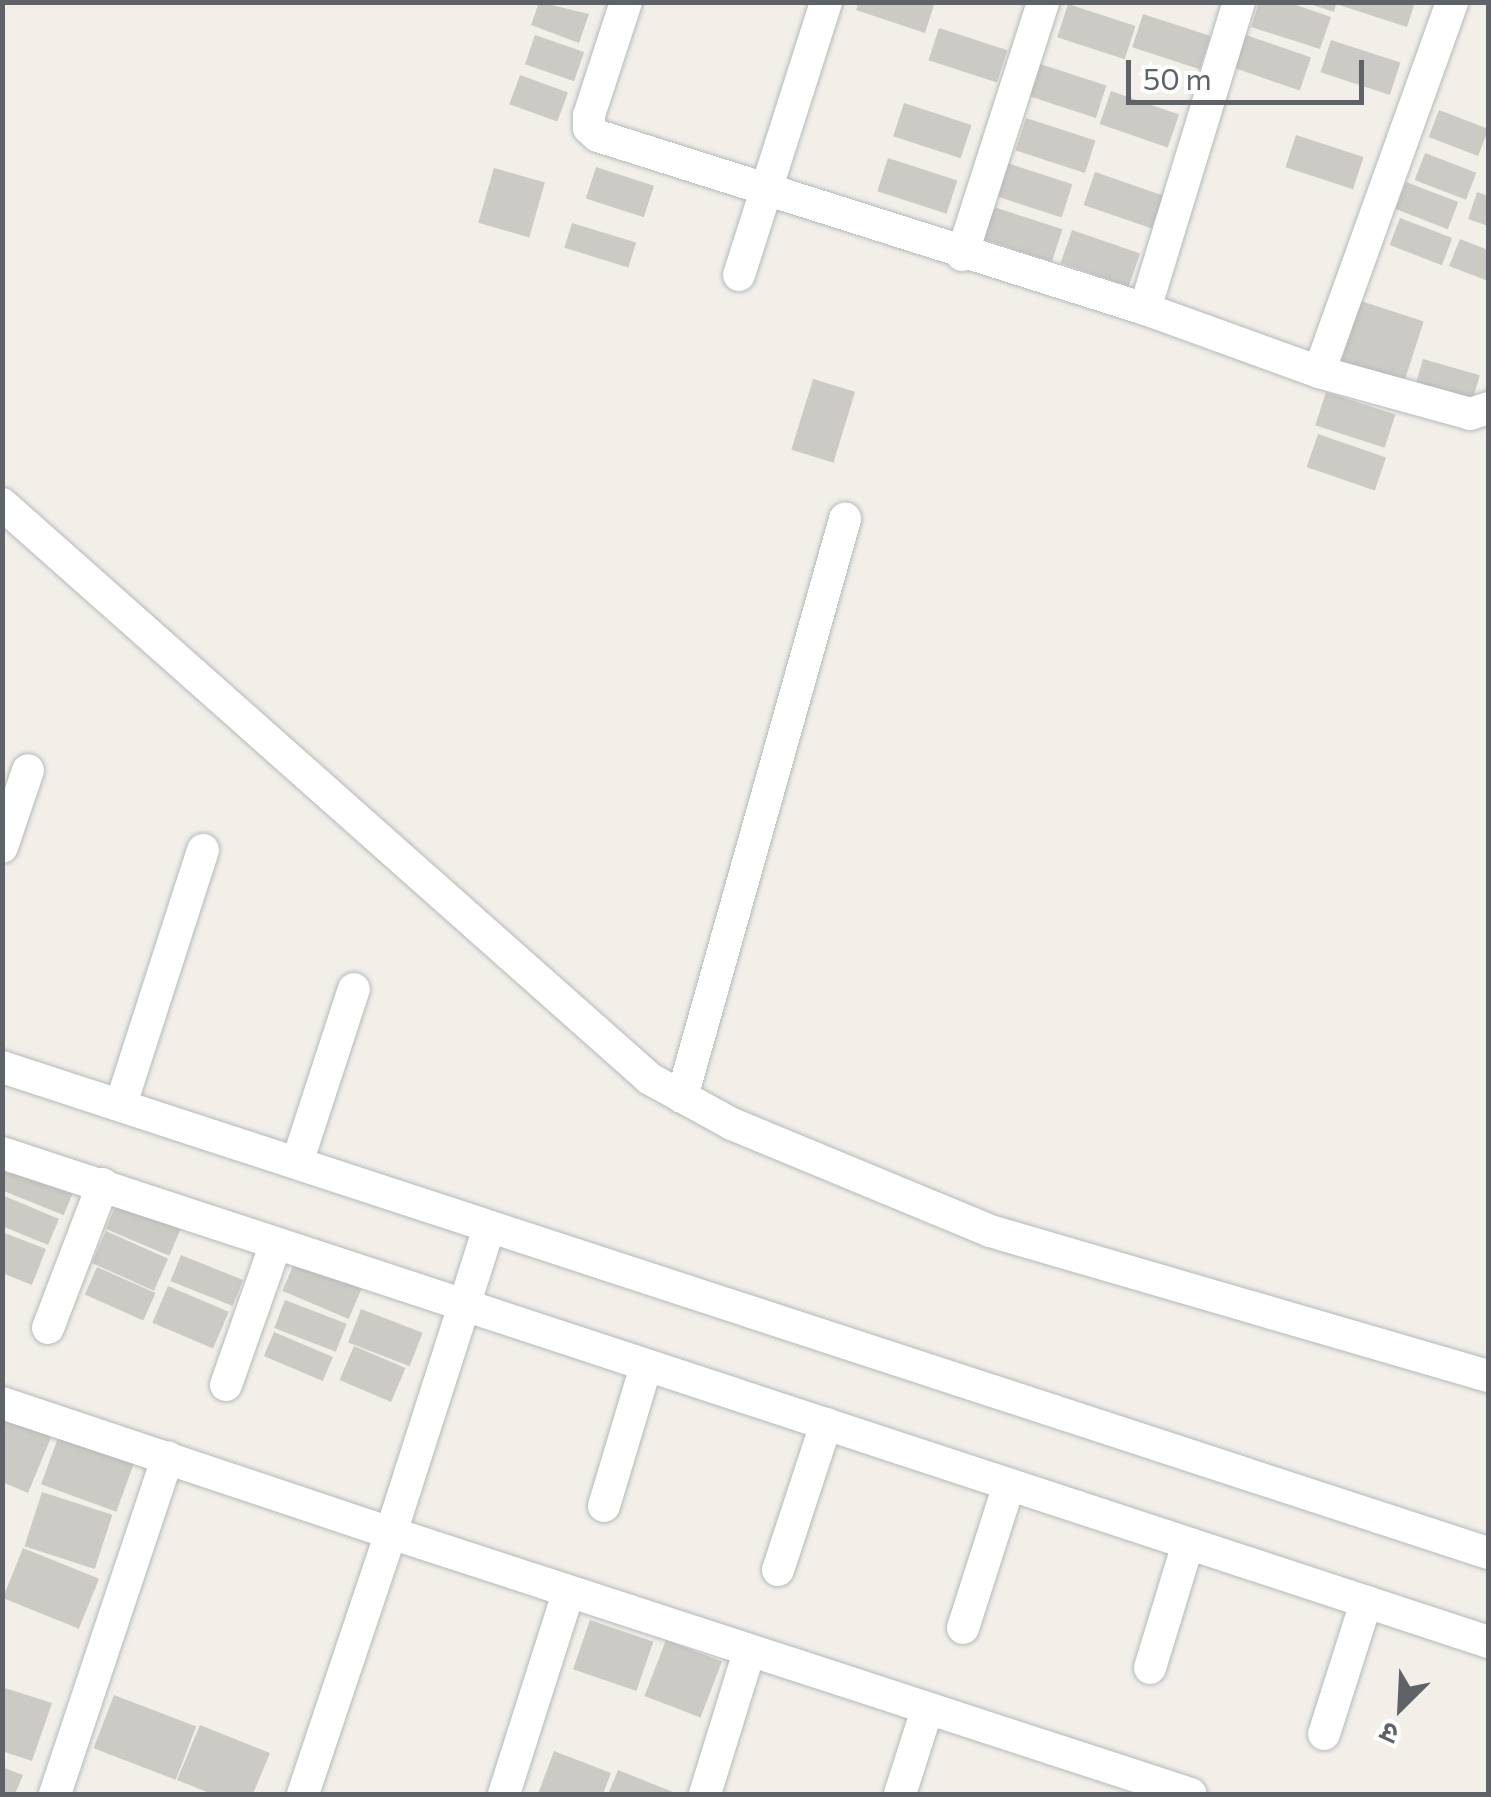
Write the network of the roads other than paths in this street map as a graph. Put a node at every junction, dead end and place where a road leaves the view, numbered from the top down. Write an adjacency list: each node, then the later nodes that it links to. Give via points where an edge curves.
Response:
1 (626, 2): 6 (street, via 589,128)
2 (826, 2): 6 (street)
3 (1044, 2): 7 (street)
4 (1239, 2): 9 (street)
5 (1452, 2): 10 (street)
6 (767, 188): 7 (street); 8 (street)
7 (962, 255): 9 (street)
8 (739, 275)
9 (1145, 310): 10 (street)
10 (1319, 372): 11 (street, via 1470,414)
11 (1488, 408)
12 (2, 504): 19 (street, via 594,1032)
13 (845, 519): 19 (street)
14 (28, 770): 15 (street)
15 (2, 847)
16 (203, 850): 20 (street)
17 (354, 989): 22 (street)
18 (2, 1067): 20 (street)
19 (682, 1098): 29 (street, via 990,1231)
20 (122, 1104): 22 (street)
21 (2, 1153): 23 (street)
22 (297, 1163): 24 (street)
23 (103, 1184): 25 (street); 27 (street)
24 (490, 1226): 26 (street); 38 (street)
25 (275, 1246): 26 (street); 30 (street)
26 (464, 1306): 28 (street); 36 (street)
27 (48, 1328)
28 (646, 1366): 32 (street); 35 (street)
29 (1488, 1376)
30 (226, 1385)
31 (2, 1403): 33 (street)
32 (826, 1424): 34 (street); 39 (street)
33 (168, 1457): 36 (street); 49 (street)
34 (1009, 1485): 37 (street); 42 (street)
35 (604, 1506)
36 (391, 1533): 40 (street); 50 (street)
37 (1188, 1544): 41 (street); 45 (street)
38 (1488, 1553)
39 (778, 1570)
40 (568, 1593): 44 (street); 51 (street)
41 (1366, 1602): 43 (street); 47 (street)
42 (963, 1628)
43 (1488, 1642)
44 (749, 1652): 46 (street); 52 (street)
45 (1150, 1668)
46 (926, 1710): 48 (street); 53 (street)
47 (1324, 1734)
48 (1107, 1782): 54 (street)
49 (55, 1794)
50 (303, 1794)
51 (504, 1794)
52 (705, 1794)
53 (900, 1794)
54 (1191, 1794)

